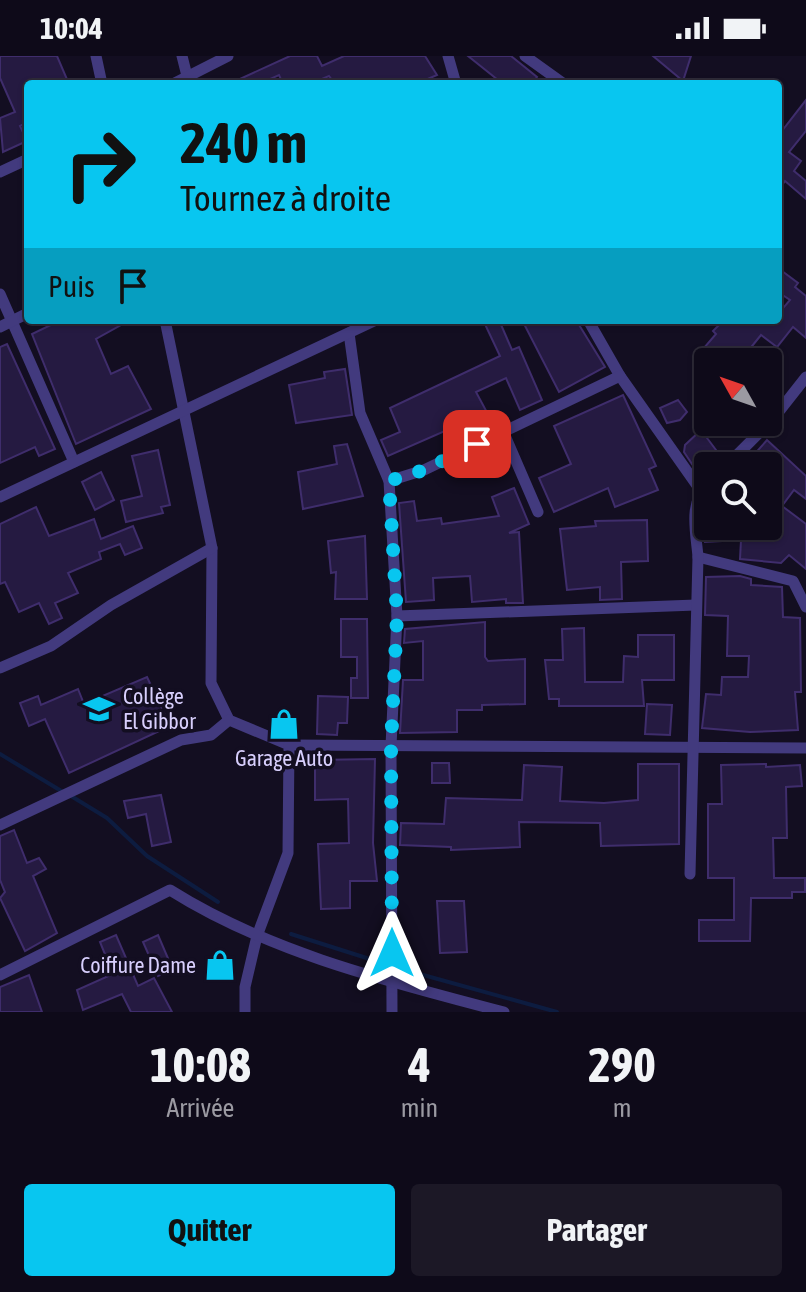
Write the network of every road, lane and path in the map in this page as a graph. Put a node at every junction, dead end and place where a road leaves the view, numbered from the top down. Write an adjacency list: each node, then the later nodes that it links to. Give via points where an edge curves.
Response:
1 (96, 56): 7 (street)
2 (182, 56): 6 (street)
3 (228, 56): 6 (street)
4 (525, 56): 10 (street)
5 (450, 57): 9 (street)
6 (187, 76): 8 (street)
7 (101, 80)
8 (180, 80)
9 (455, 80)
10 (558, 80)
11 (24, 161): 12 (street)
12 (0, 172)
13 (0, 294): 15 (street)
14 (24, 315): 15 (street)
15 (12, 321): 19 (street); 26 (street)
16 (166, 324): 23 (street)
17 (368, 324): 20 (street)
18 (590, 324): 21 (street)
19 (0, 327)
20 (349, 333): 23 (street); 28 (street, via 360,413)
21 (620, 376): 24 (street); 27 (street)
22 (806, 377): 25 (street)
23 (185, 411): 26 (street); 32 (street)
24 (503, 431): 28 (street); 30 (street)
25 (740, 452)
26 (74, 462): 29 (street)
27 (694, 473)
28 (389, 481): 36 (street)
29 (0, 497)
30 (538, 512)
31 (697, 540): 33 (street)
32 (212, 548): 37 (street, via 51,646); 38 (street, via 211,683)
33 (698, 557): 34 (street); 35 (street, via 793,581)
34 (696, 605): 36 (street); 40 (street)
35 (806, 607)
36 (397, 616): 42 (street)
37 (0, 668)
38 (229, 720): 39 (street); 43 (street, via 211,735 181,740)
39 (289, 745): 42 (street); 45 (street, via 288,853)
40 (691, 745): 41 (street); 42 (street); 44 (street)
41 (806, 745)
42 (391, 746): 47 (street)
43 (0, 825)
44 (690, 874)
45 (257, 936): 46 (street, via 170,890); 47 (street); 48 (street)
46 (0, 975)
47 (392, 983): 49 (street); 50 (street)
48 (245, 1012)
49 (392, 1012)
50 (504, 1012)

